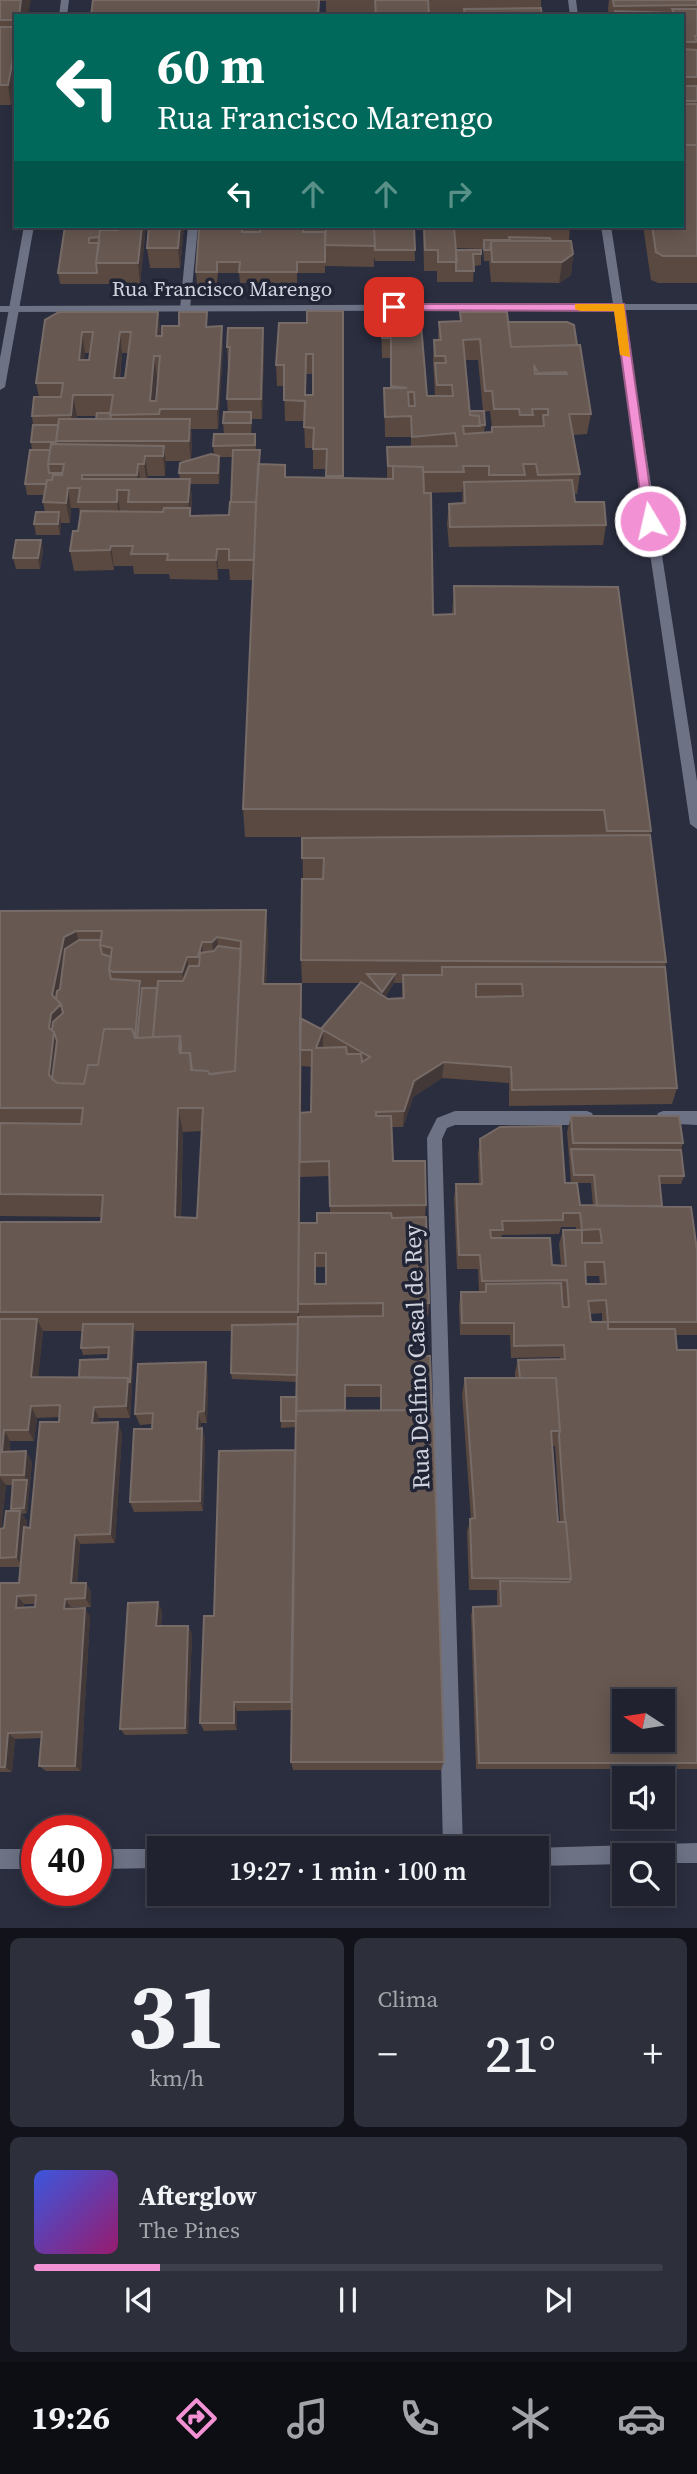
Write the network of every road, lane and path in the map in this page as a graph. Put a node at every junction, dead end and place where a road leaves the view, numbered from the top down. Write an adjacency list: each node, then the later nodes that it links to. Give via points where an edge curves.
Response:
1 (29, 228): 7 (street)
2 (193, 228): 8 (street)
3 (606, 228): 4 (street)
4 (620, 307): 5 (street, Rua Francisco Marengo); 8 (street, Rua Francisco Marengo); 10 (street)
5 (697, 307)
6 (0, 309): 7 (street, Rua Francisco Marengo)
7 (14, 309): 8 (street, Rua Francisco Marengo); 9 (street)
8 (185, 309)
9 (0, 387)
10 (697, 824)
11 (603, 1118): 14 (street, Rua Delfino Casal de Rey, via 455,1118 442,1123 435,1138)
12 (643, 1118): 13 (street)
13 (697, 1118)
14 (453, 1836)
15 (697, 1853): 16 (street)
16 (549, 1856)
17 (0, 1859): 18 (street)
18 (21, 1859)
19 (112, 1859): 20 (street)
20 (147, 1859)

